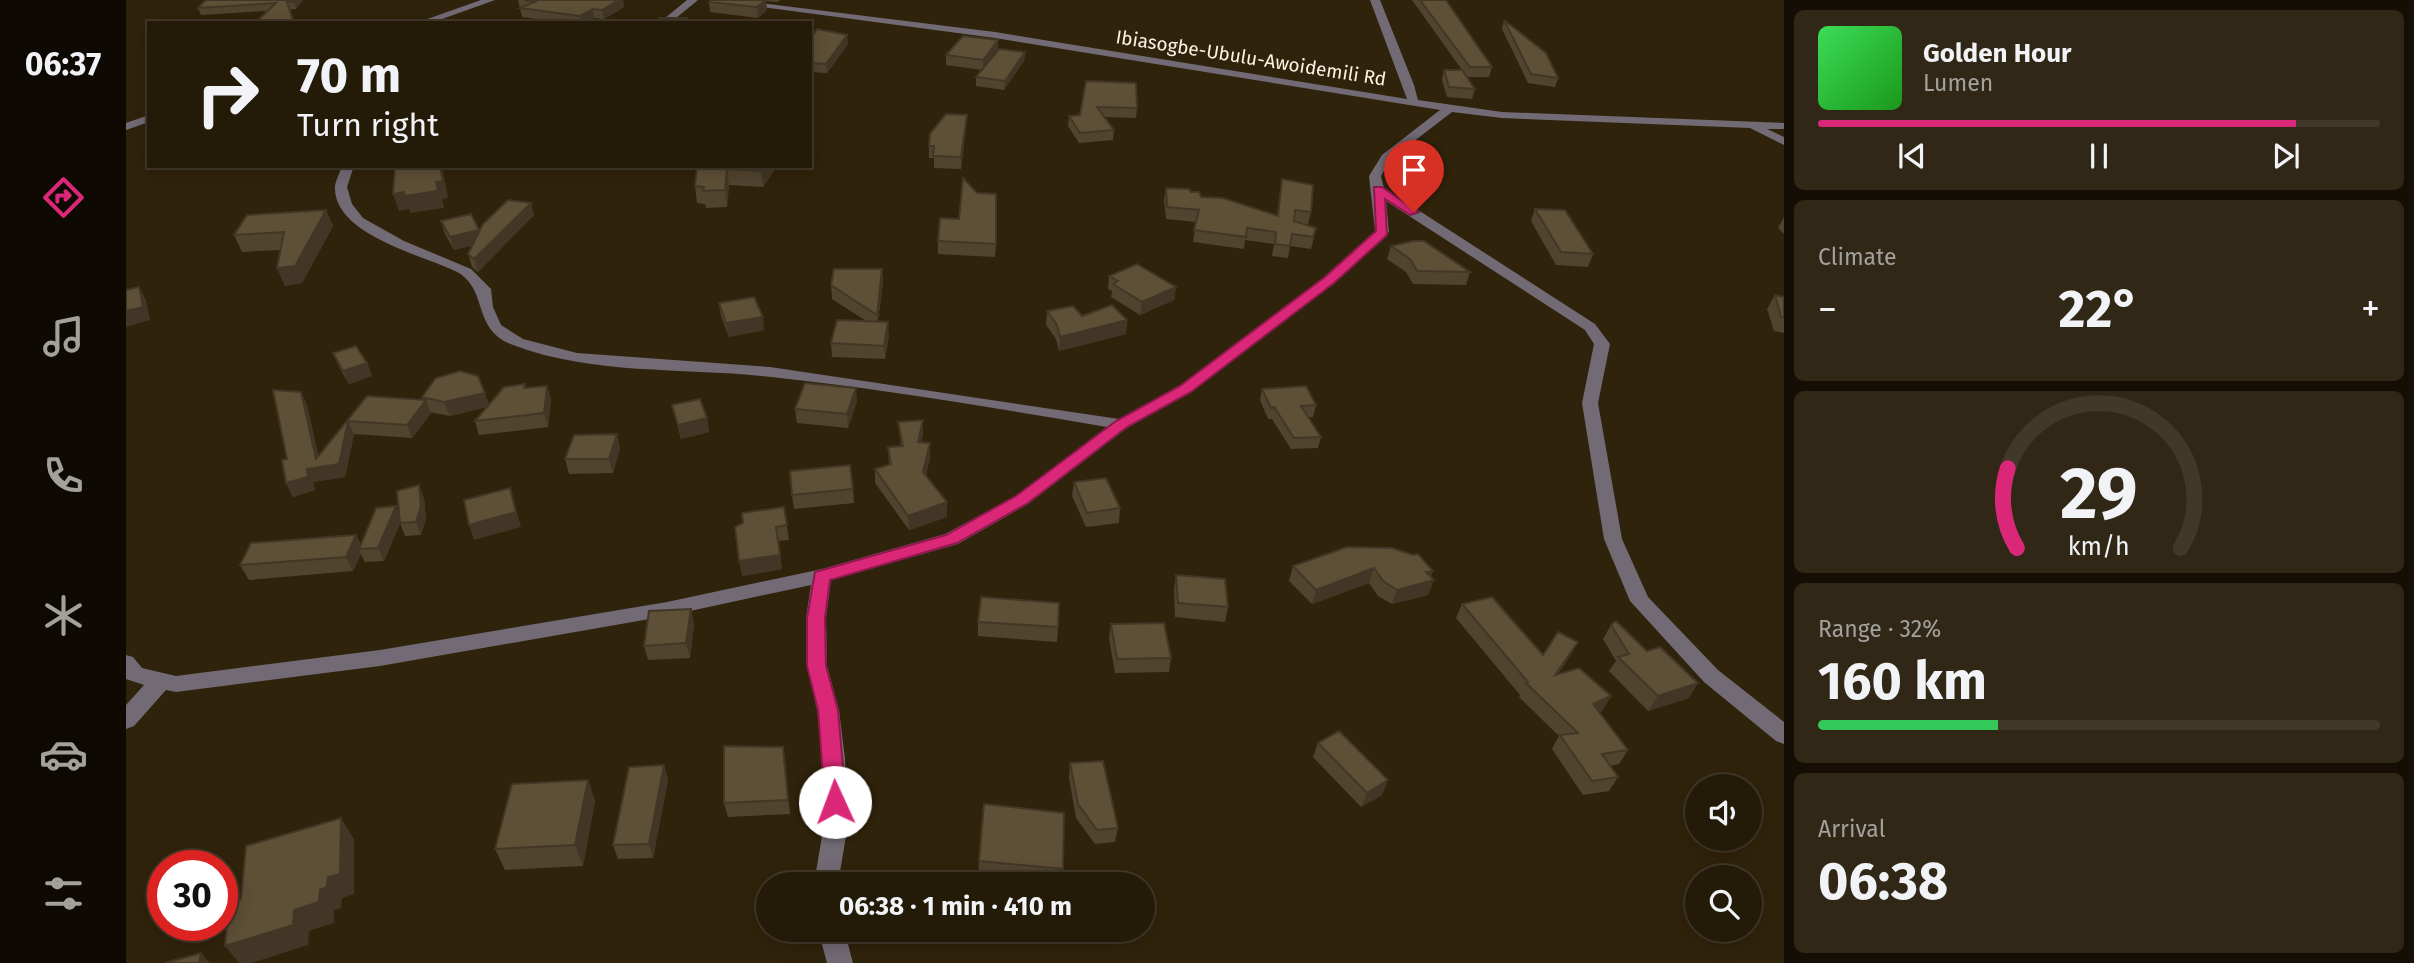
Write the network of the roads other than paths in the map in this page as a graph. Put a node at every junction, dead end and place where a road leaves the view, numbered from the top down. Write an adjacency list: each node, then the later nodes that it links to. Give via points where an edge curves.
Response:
1 (490, 0): 5 (street)
2 (693, 0): 6 (street)
3 (714, 0): 7 (street, Ibiasogbe-Ubulu-Awoidemili Rd, via 1008,37)
4 (1375, 0): 7 (street)
5 (427, 21)
6 (667, 21)
7 (1413, 103): 8 (street, Ibiasogbe-Ubulu-Awoidemili Rd)
8 (1450, 108): 10 (street, Ibiasogbe-Ubulu-Awoidemili Rd, via 1502,115); 15 (street, via 1386,157 1375,176)
9 (147, 119): 12 (street)
10 (1752, 126): 11 (street, Ibiasogbe-Ubulu-Awoidemili Rd); 13 (street)
11 (1784, 126)
12 (126, 127)
13 (1784, 142)
14 (347, 168): 16 (street, via 341,193 350,213 382,237 468,274 484,289 490,323 515,342 571,357 768,372)
15 (1378, 190): 16 (street, via 1382,232 1353,259 1185,389); 21 (street, via 1590,327 1602,344 1590,404 1613,539 1640,601 1711,676)
16 (1121, 424): 17 (street, via 1022,500 951,539)
17 (822, 576): 19 (street, via 380,658 176,684); 22 (street, via 816,618 817,666 834,759 836,824)
18 (126, 663): 19 (street, via 135,675)
19 (161, 681): 20 (street)
20 (126, 720)
21 (1784, 735)
22 (827, 872)
23 (834, 942): 24 (street)
24 (840, 963)

